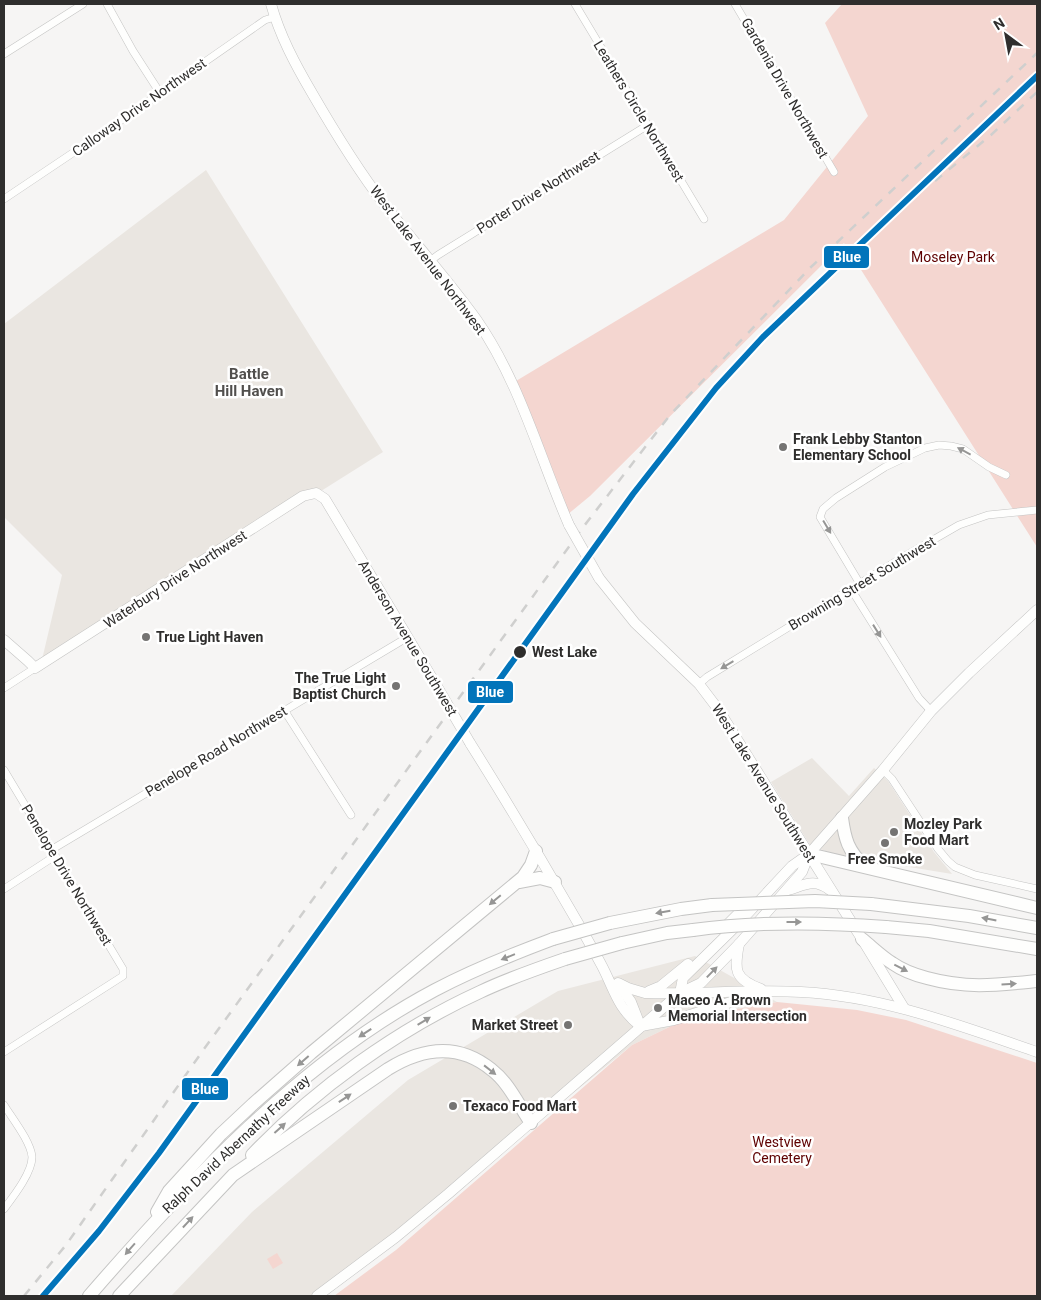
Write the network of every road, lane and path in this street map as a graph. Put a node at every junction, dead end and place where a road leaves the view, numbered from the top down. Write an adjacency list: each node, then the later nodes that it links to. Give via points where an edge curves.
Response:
1 (83, 4): 7 (street)
2 (106, 4): 8 (street)
3 (271, 4): 6 (main road, West Lake Avenue Northwest)
4 (575, 4): 9 (street, Leathers Circle Northwest)
5 (735, 4): 10 (street, Gardenia Drive Northwest)
6 (275, 17): 8 (street, Calloway Drive Northwest, via 265,20); 13 (main road, West Lake Avenue Northwest, via 280,35 343,147)
7 (4, 54)
8 (160, 93): 11 (street, Calloway Drive Northwest)
9 (648, 125): 12 (street, Leathers Circle Northwest); 13 (street, Porter Drive Northwest)
10 (834, 172)
11 (4, 199)
12 (704, 219)
13 (430, 261): 17 (main road, West Lake Avenue Northwest, bridge, via 476,320 504,364 569,525)
14 (1006, 475): 18 (street, one-way to 18, via 989,468 963,449 939,445 925,448 885,467 836,498 823,509 820,517)
15 (316, 493): 21 (main road, Anderson Avenue Southwest, via 326,500); 23 (main road, Waterbury Drive Northwest, via 303,496)
16 (1037, 510): 18 (street, Browning Street Southwest, via 988,515 959,525)
17 (599, 578): 24 (main road, West Lake Avenue Southwest, via 635,623)
18 (860, 584): 19 (street, Browning Street Southwest)
19 (851, 589): 24 (street, Browning Street Southwest, one-way to 24); 27 (street, one-way to 27, via 919,698)
20 (1037, 610): 27 (main road)
21 (408, 637): 26 (street, Penelope Road Northwest); 32 (main road, Anderson Avenue Southwest, bridge)
22 (4, 640): 23 (main road)
23 (35, 668): 25 (street)
24 (699, 684): 34 (main road, West Lake Avenue Southwest)
25 (4, 688)
26 (284, 710): 30 (street); 33 (street, Penelope Road Northwest)
27 (931, 711): 29 (main road)
28 (4, 770): 33 (street, Penelope Drive Northwest)
29 (883, 770): 31 (main road); 39 (street, via 938,849 955,867 975,875)
30 (351, 815)
31 (842, 818): 34 (main road); 35 (highway, via 845,841)
32 (536, 851): 36 (main road, Anderson Avenue Southwest); 37 (highway, via 528,872)
33 (53, 853): 38 (street, Penelope Road Northwest); 55 (street, Penelope Drive Northwest, via 123,969 123,976)
34 (809, 854): 35 (highway); 40 (main road, via 802,872); 41 (main road, West Lake Avenue Southwest); 51 (main road, via 788,862 689,964 661,986); 52 (main road, via 792,866 683,978)
35 (864, 866): 42 (highway)
36 (555, 882): 37 (highway, via 540,878); 47 (main road, Anderson Avenue Southwest)
37 (516, 883): 61 (highway, one-way to 61, via 311,1054 221,1134 169,1191)
38 (4, 889)
39 (1037, 889)
40 (787, 891): 41 (main road, via 813,883); 45 (main road)
41 (832, 891): 44 (main road, West Lake Avenue Southwest)
42 (1037, 908)
43 (1037, 928): 61 (highway, Ralph David Abernathy Freeway, one-way to 61, bridge, via 871,904 815,902 681,909 610,923 553,939 465,975 357,1038 257,1120)
44 (862, 939): 48 (highway, one-way to 48, via 892,964 939,981 965,986); 53 (main road, West Lake Avenue Southwest)
45 (739, 944): 50 (main road, via 738,974 750,985); 52 (main road, one-way to 45, via 701,983)
46 (1037, 949): 59 (highway, Ralph David Abernathy Freeway, one-way to 46, bridge, via 303,1108 388,1043 480,992 565,959 667,933 776,922 886,927)
47 (603, 967): 49 (main road, Anderson Avenue Southwest); 54 (main road, Anderson Avenue Southwest, via 627,1015)
48 (1037, 982)
49 (618, 983): 51 (main road); 54 (main road, Anderson Avenue Southwest, via 632,1002)
50 (767, 991): 52 (main road); 53 (main road, via 835,995); 54 (main road, via 674,1020)
51 (645, 993): 52 (main road)
52 (680, 993): 54 (main road)
53 (904, 1008): 56 (main road)
54 (640, 1026): 58 (main road)
55 (4, 1052)
56 (1037, 1052)
57 (4, 1105): 60 (street, via 28,1144 32,1157 30,1169)
58 (531, 1123): 59 (highway, one-way to 58, via 406,1058 424,1052 459,1053 492,1070); 64 (main road, via 437,1204)
59 (233, 1175): 63 (highway, one-way to 59)
60 (4, 1209)
61 (151, 1224): 62 (highway, Ralph David Abernathy Freeway, one-way to 62)
62 (89, 1296)
63 (119, 1296)
64 (317, 1296)

